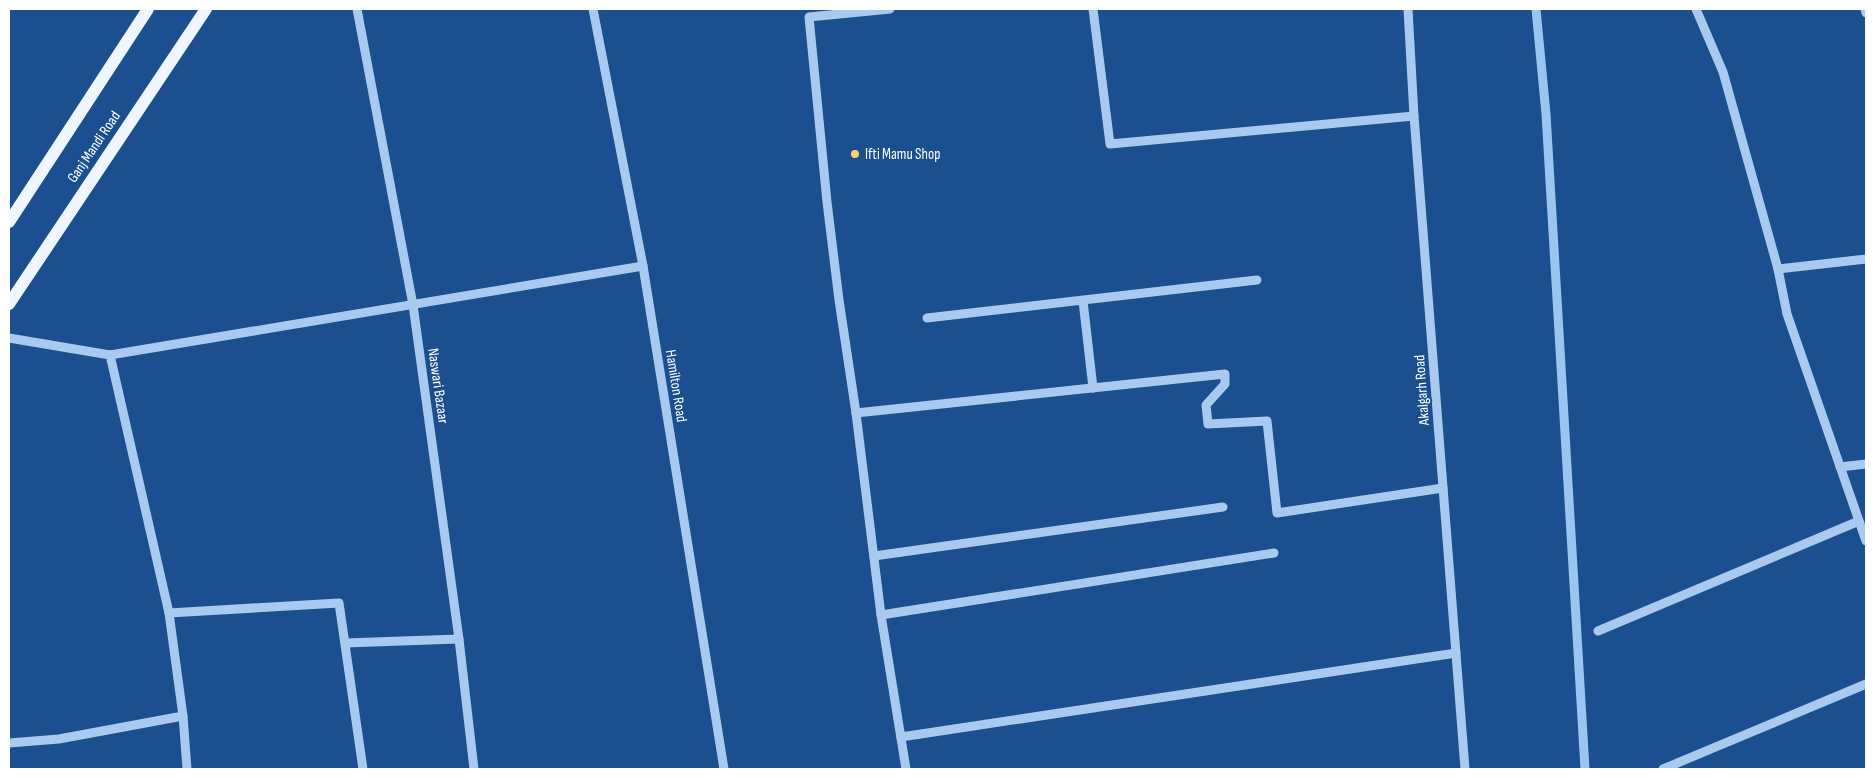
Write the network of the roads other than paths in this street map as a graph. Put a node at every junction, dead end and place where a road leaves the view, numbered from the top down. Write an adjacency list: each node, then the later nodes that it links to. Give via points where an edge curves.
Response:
1 (148, 9): 14 (main road, Ganj Mandi Road)
2 (206, 9): 20 (main road, Ganj Mandi Road)
3 (357, 9): 21 (street, Naswari Bazaar)
4 (593, 9): 16 (street, Hamilton Road)
5 (890, 9): 11 (street)
6 (1092, 9): 13 (street, via 1110,144)
7 (1408, 9): 13 (street, Akalgarh Road)
8 (1708, 9): 10 (street)
9 (1865, 9): 12 (street)
10 (1697, 11): 17 (street, via 1723,72)
11 (809, 13): 26 (street, via 827,202)
12 (1866, 13)
13 (1414, 116): 29 (street, Akalgarh Road)
14 (10, 216)
15 (1866, 259): 17 (street)
16 (643, 266): 21 (street); 48 (street, Hamilton Road)
17 (1778, 268): 28 (street, via 1786,314)
18 (1257, 280): 19 (street)
19 (1083, 301): 22 (street); 25 (street)
20 (9, 304)
21 (413, 305): 24 (street); 38 (street, Naswari Bazaar)
22 (927, 318)
23 (9, 338): 24 (street)
24 (110, 355): 35 (street)
25 (1093, 388): 26 (street); 29 (street, via 1225,374 1225,384 1206,405 1208,424 1268,421 1277,513)
26 (856, 413): 34 (street)
27 (1866, 464): 28 (street)
28 (1840, 467): 31 (street)
29 (1443, 488): 40 (street, Akalgarh Road)
30 (1223, 507): 34 (street)
31 (1859, 521): 32 (street); 37 (street)
32 (1866, 541)
33 (1274, 553): 36 (street)
34 (874, 556): 36 (street)
35 (169, 613): 39 (street, via 340,602); 42 (street)
36 (881, 615): 43 (street)
37 (1598, 631)
38 (459, 639): 39 (street); 47 (street, Naswari Bazaar)
39 (345, 644): 46 (street)
40 (1456, 653): 43 (street); 50 (street, Akalgarh Road)
41 (1866, 684): 51 (street)
42 (183, 716): 44 (street, via 59,739); 45 (street)
43 (901, 738): 49 (street)
44 (9, 744)
45 (187, 769)
46 (364, 769)
47 (474, 769)
48 (724, 769)
49 (906, 769)
50 (1465, 769)
51 (1663, 769)

